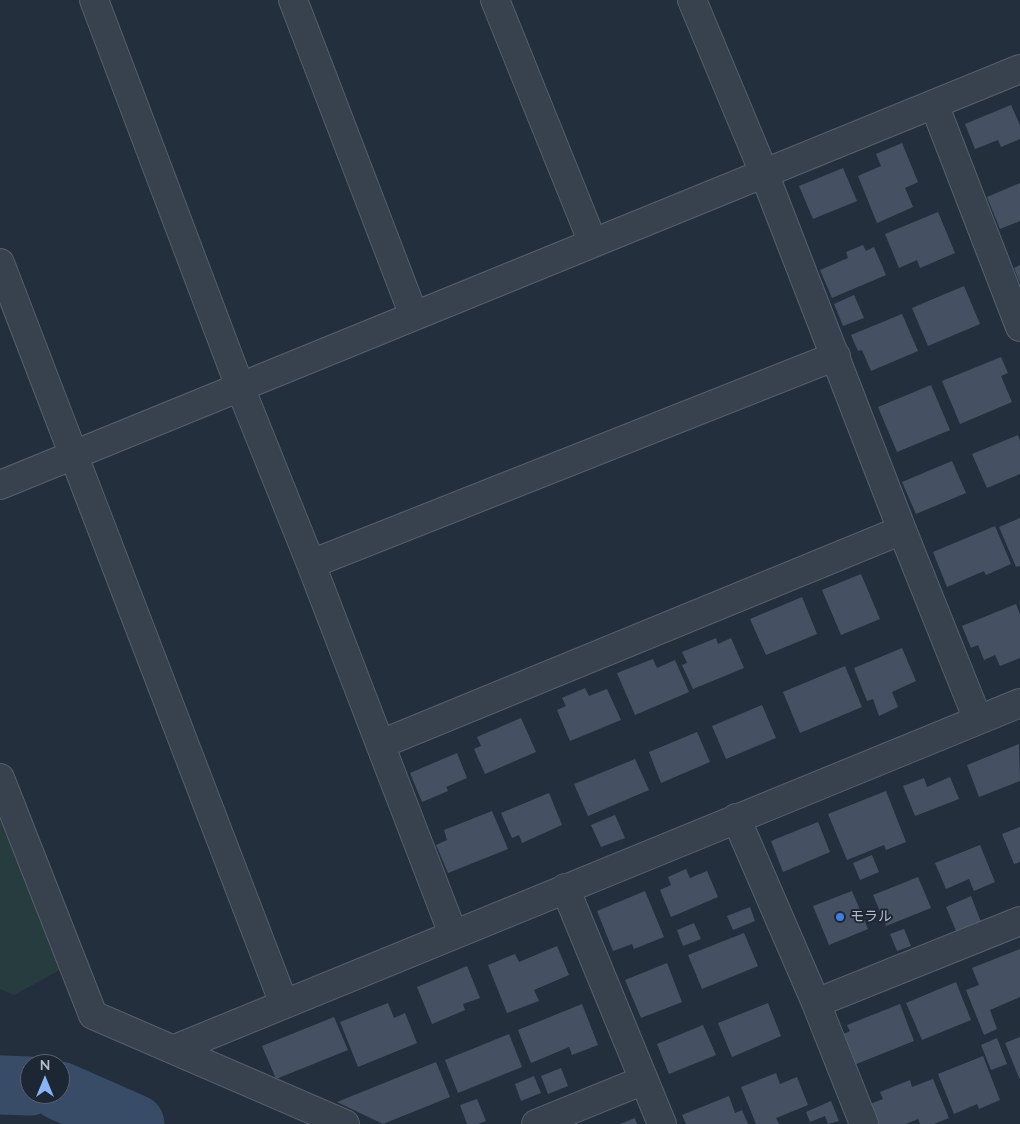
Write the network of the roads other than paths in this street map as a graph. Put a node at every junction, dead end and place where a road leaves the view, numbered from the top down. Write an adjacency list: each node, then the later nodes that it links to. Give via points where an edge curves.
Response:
1 (94, 0): 13 (street)
2 (293, 0): 10 (street)
3 (495, 0): 8 (street)
4 (692, 0): 7 (street)
5 (1020, 69): 6 (street)
6 (934, 104): 7 (street); 11 (street)
7 (764, 173): 8 (street); 12 (street)
8 (593, 243): 10 (street)
9 (0, 263): 14 (street)
10 (414, 316): 13 (street)
11 (1020, 327)
12 (836, 356): 16 (street); 17 (street)
13 (240, 387): 14 (street); 17 (street)
14 (73, 455): 15 (street); 27 (street)
15 (0, 485)
16 (902, 530): 19 (street); 20 (street)
17 (311, 564): 20 (street)
18 (1020, 703): 19 (street)
19 (978, 720): 22 (street)
20 (381, 744): 25 (street)
21 (0, 778): 28 (street, via 93,1015)
22 (736, 818): 23 (street); 26 (street)
23 (565, 888): 25 (street); 29 (street)
24 (1020, 921): 26 (street)
25 (453, 934): 27 (street)
26 (816, 1003): 33 (street)
27 (284, 1004): 28 (street)
28 (175, 1050): 30 (street)
29 (644, 1080): 31 (street); 32 (street)
30 (345, 1124)
31 (536, 1124)
32 (662, 1124)
33 (864, 1124)

